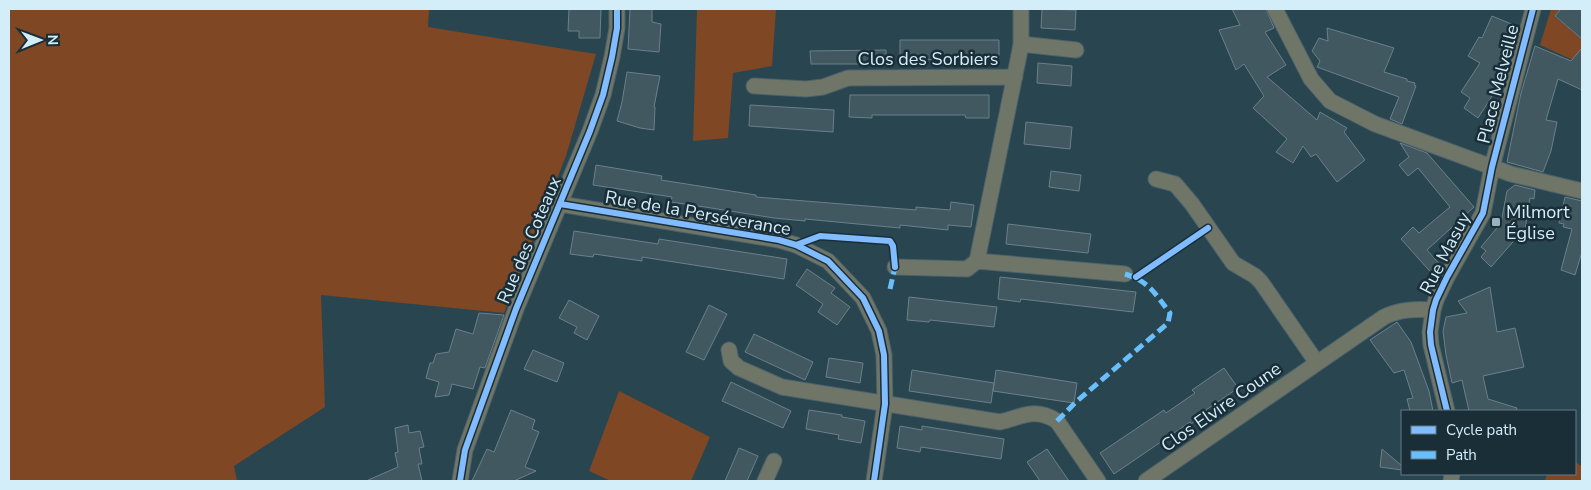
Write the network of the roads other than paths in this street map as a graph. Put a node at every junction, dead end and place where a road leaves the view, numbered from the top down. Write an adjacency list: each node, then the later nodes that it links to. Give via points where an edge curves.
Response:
1 (617, 9): 12 (street, Rue des Coteaux, via 609,74)
2 (1021, 9): 5 (street)
3 (1276, 9): 9 (street, via 1312,78 1330,101 1375,124)
4 (1532, 9): 9 (street, Place Melveille)
5 (1021, 44): 6 (street); 7 (street)
6 (1076, 50)
7 (1015, 77): 8 (street, Clos des Sorbiers, via 848,78 806,89); 13 (street)
8 (754, 86)
9 (1492, 167): 11 (street); 16 (street, Rue Masuy, via 1483,213)
10 (1156, 179): 18 (street, via 1175,184 1233,263 1261,282)
11 (1582, 191)
12 (560, 204): 19 (street, Rue de la Perséverance, via 780,240 828,261 863,298 878,331 884,355); 22 (street, Rue des Coteaux, via 512,318 465,450)
13 (977, 261): 14 (street, via 967,269); 15 (street)
14 (895, 267)
15 (1125, 274)
16 (1433, 310): 18 (street, Clos Elvire Coune, via 1394,312); 20 (street, Rue Masuy, via 1431,345)
17 (729, 350): 19 (street, via 732,361 739,368 782,387)
18 (1317, 363): 26 (street, Clos Elvire Coune)
19 (885, 404): 24 (street, Rue de la Perséverance); 25 (street, via 1000,422 1029,413 1050,417 1057,421)
20 (1447, 410)
21 (774, 461): 23 (street)
22 (460, 481)
23 (765, 481)
24 (874, 481)
25 (1098, 481)
26 (1146, 481)

